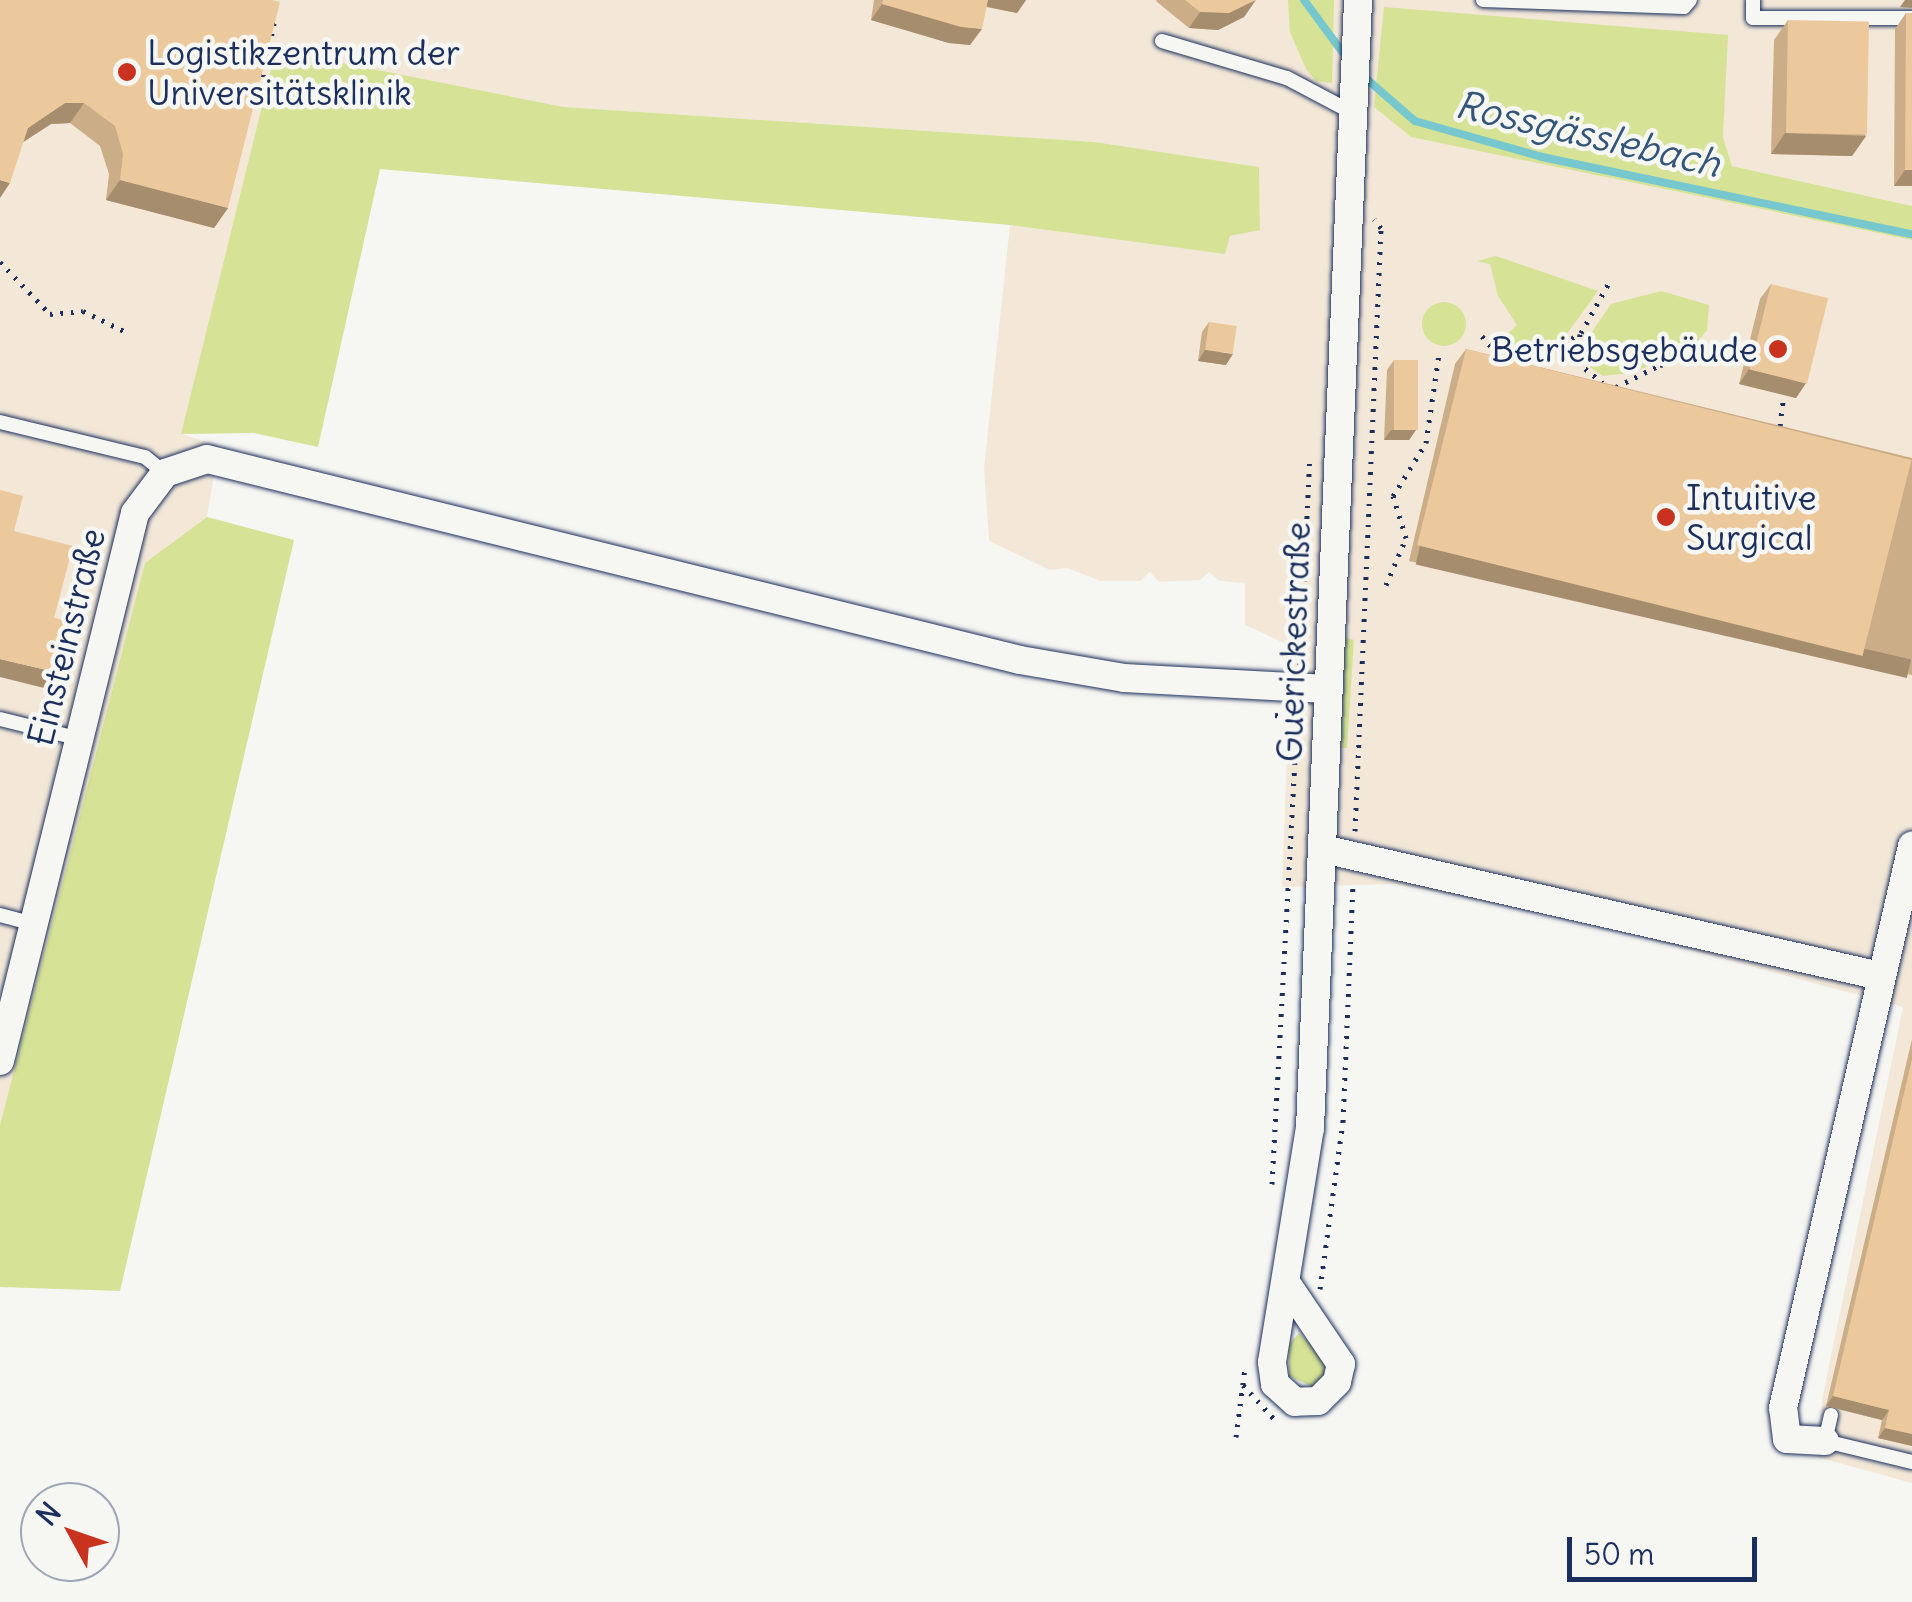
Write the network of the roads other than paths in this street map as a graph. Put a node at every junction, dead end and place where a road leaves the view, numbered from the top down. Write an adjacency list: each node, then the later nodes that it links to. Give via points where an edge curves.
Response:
1 (1358, 0): 7 (street, Guerickestraße)
2 (1484, 0): 3 (lane, via 1684,7)
3 (1690, 0)
4 (1753, 0): 5 (lane, via 1753,18)
5 (1912, 18)
6 (1162, 41): 7 (lane)
7 (1356, 104): 10 (street, Guerickestraße)
8 (0, 422): 9 (lane, via 145,457)
9 (165, 473): 10 (street, via 208,460 1020,660 1124,678); 12 (street, Einsteinstraße, via 135,513)
10 (1328, 689): 14 (street, Guerickestraße)
11 (0, 719): 12 (lane)
12 (80, 739): 16 (street, Einsteinstraße)
13 (1912, 846): 17 (street)
14 (1322, 849): 17 (street); 19 (street, Guerickestraße, via 1310,1128)
15 (0, 914): 16 (lane)
16 (34, 924): 18 (street, Einsteinstraße)
17 (1880, 976): 20 (street, via 1784,1408 1787,1439)
18 (0, 1061)
19 (1289, 1287)
20 (1834, 1434): 21 (lane)
21 (1912, 1462)

